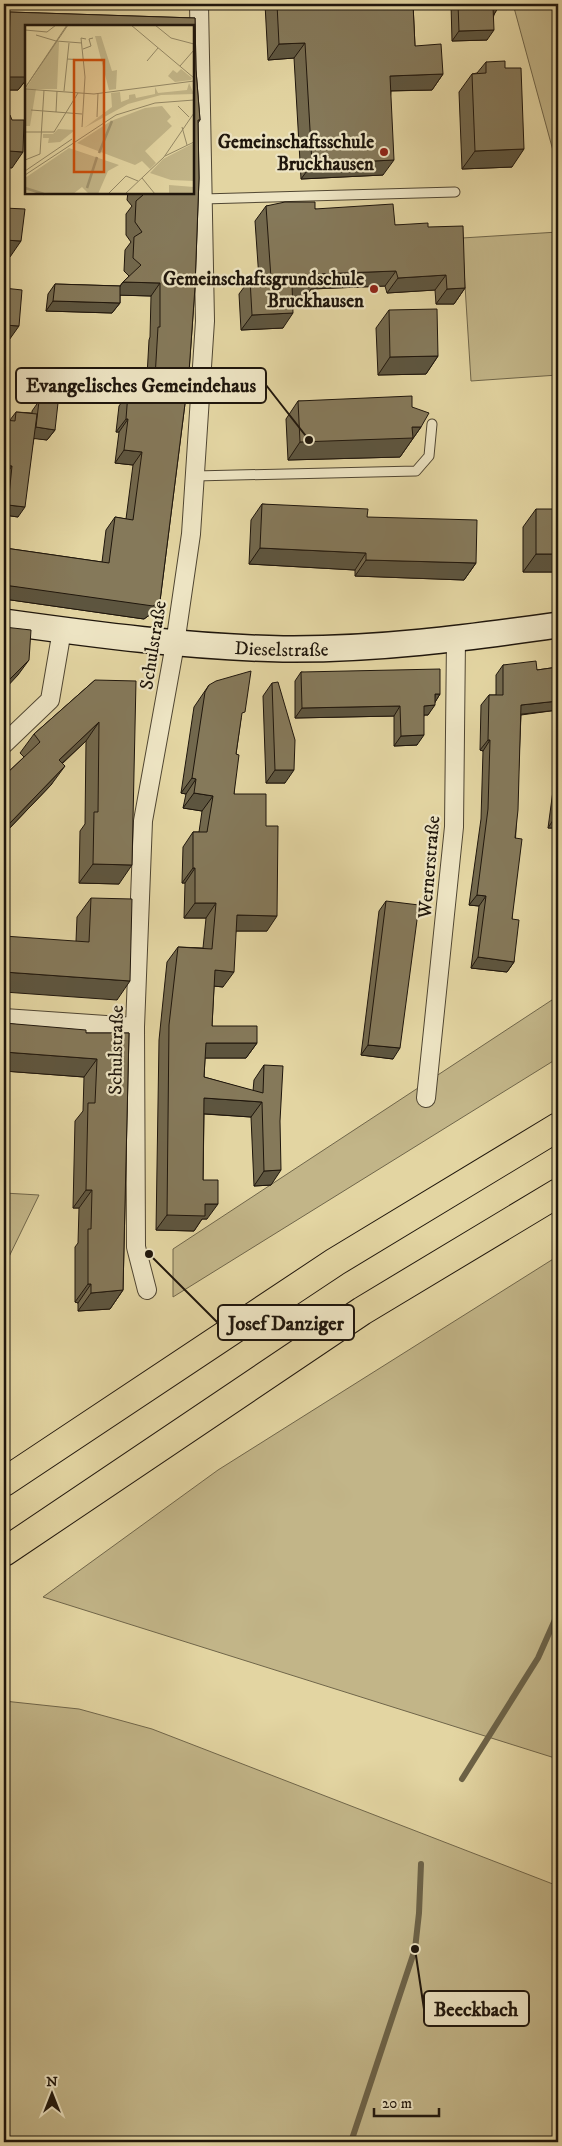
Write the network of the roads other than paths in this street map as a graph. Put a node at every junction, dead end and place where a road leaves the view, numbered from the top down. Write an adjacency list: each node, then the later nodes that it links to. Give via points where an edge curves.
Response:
1 (199, 4): 3 (street, Schulstraße)
2 (455, 192): 3 (lane)
3 (203, 199): 5 (street, Schulstraße, via 205,321)
4 (432, 424): 5 (lane, via 429,456 416,471)
5 (195, 476): 10 (street, Schulstraße, via 191,534)
6 (4, 622): 8 (street, Dieselstraße)
7 (558, 625): 9 (street, Dieselstraße)
8 (62, 630): 10 (street, Dieselstraße); 11 (street, via 50,700)
9 (456, 639): 10 (street, Dieselstraße, via 285,649); 14 (street, Wernerstraße, via 454,827)
10 (175, 644): 13 (street, Schulstraße, via 143,821)
11 (4, 744)
12 (4, 1018): 13 (street)
13 (136, 1027): 17 (street, Schulstraße, via 136,1247)
14 (426, 1098)
15 (558, 1127): 18 (highway, via 335,1262)
16 (558, 1193): 19 (highway, via 362,1311)
17 (147, 1290)
18 (4, 1482)
19 (4, 1552)

